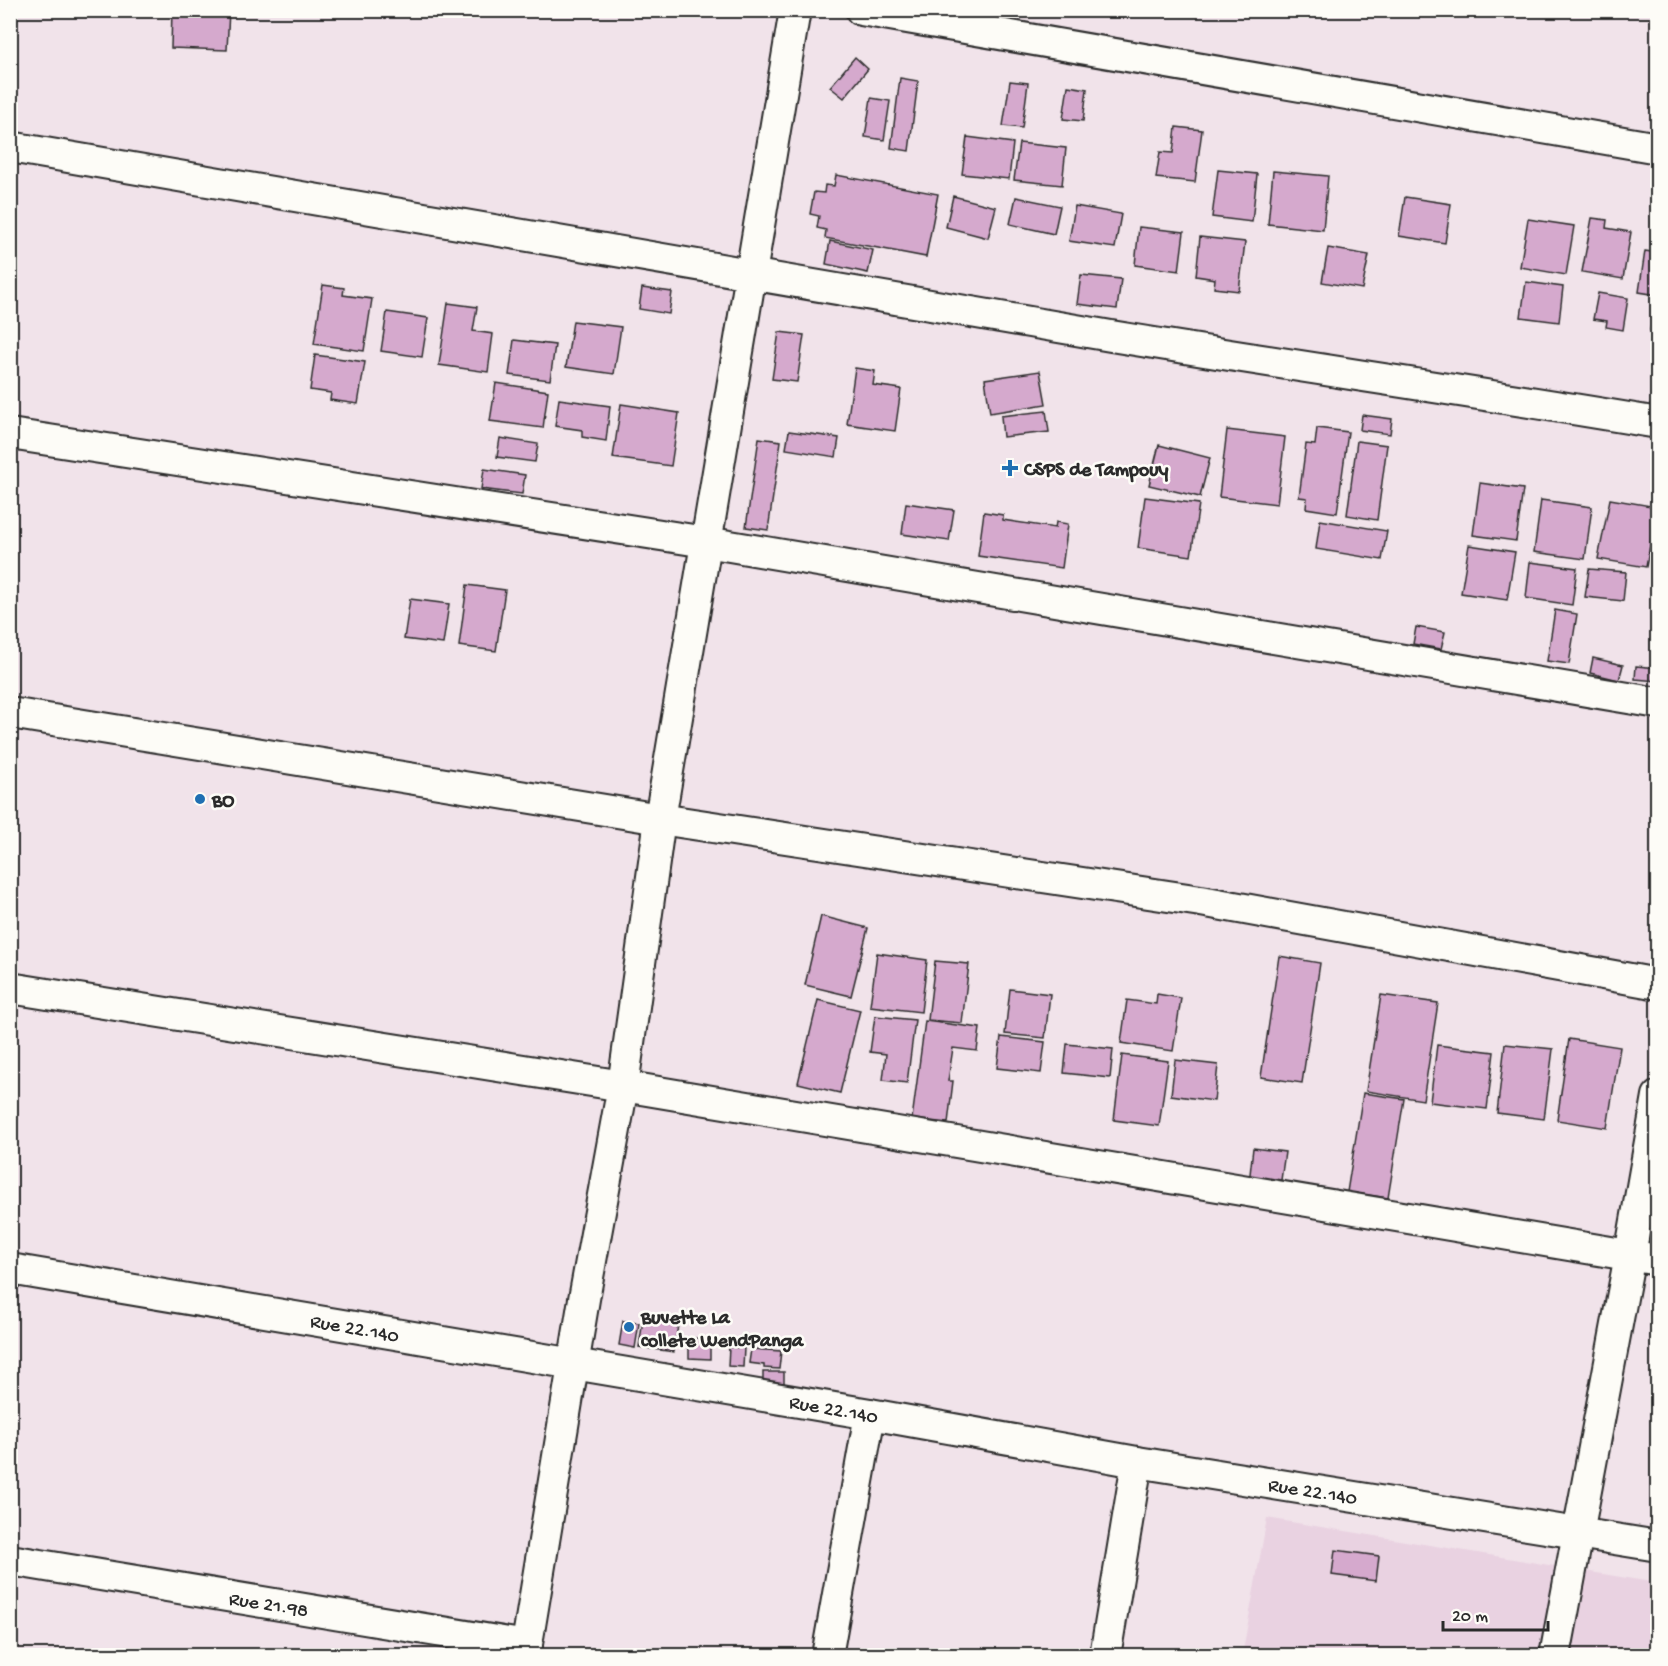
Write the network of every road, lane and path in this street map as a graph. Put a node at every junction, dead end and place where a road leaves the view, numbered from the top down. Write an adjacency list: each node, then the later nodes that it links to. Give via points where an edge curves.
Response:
1 (795, 10): 5 (street)
2 (861, 10): 4 (street)
3 (10, 147): 5 (street)
4 (1658, 148)
5 (750, 276): 6 (street); 8 (street)
6 (1658, 423)
7 (10, 434): 8 (street)
8 (706, 542): 9 (street); 11 (street)
9 (1658, 703)
10 (10, 713): 11 (street)
11 (660, 819): 12 (street, via 1201,901); 14 (street)
12 (1658, 984)
13 (10, 987): 14 (street)
14 (623, 1086): 16 (street); 18 (street)
15 (1658, 1096): 16 (street)
16 (1643, 1258): 21 (street)
17 (10, 1269): 18 (street, Rue 22.140)
18 (573, 1364): 19 (street, Rue 22.140); 24 (street)
19 (870, 1414): 20 (street, Rue 22.140); 25 (street)
20 (1137, 1462): 21 (street, Rue 22.140); 26 (street)
21 (1578, 1532): 22 (street, Rue 22.140); 27 (street)
22 (1658, 1546)
23 (10, 1560): 24 (street, Rue 21.98)
24 (526, 1651)
25 (827, 1656)
26 (1106, 1656)
27 (1555, 1656)

